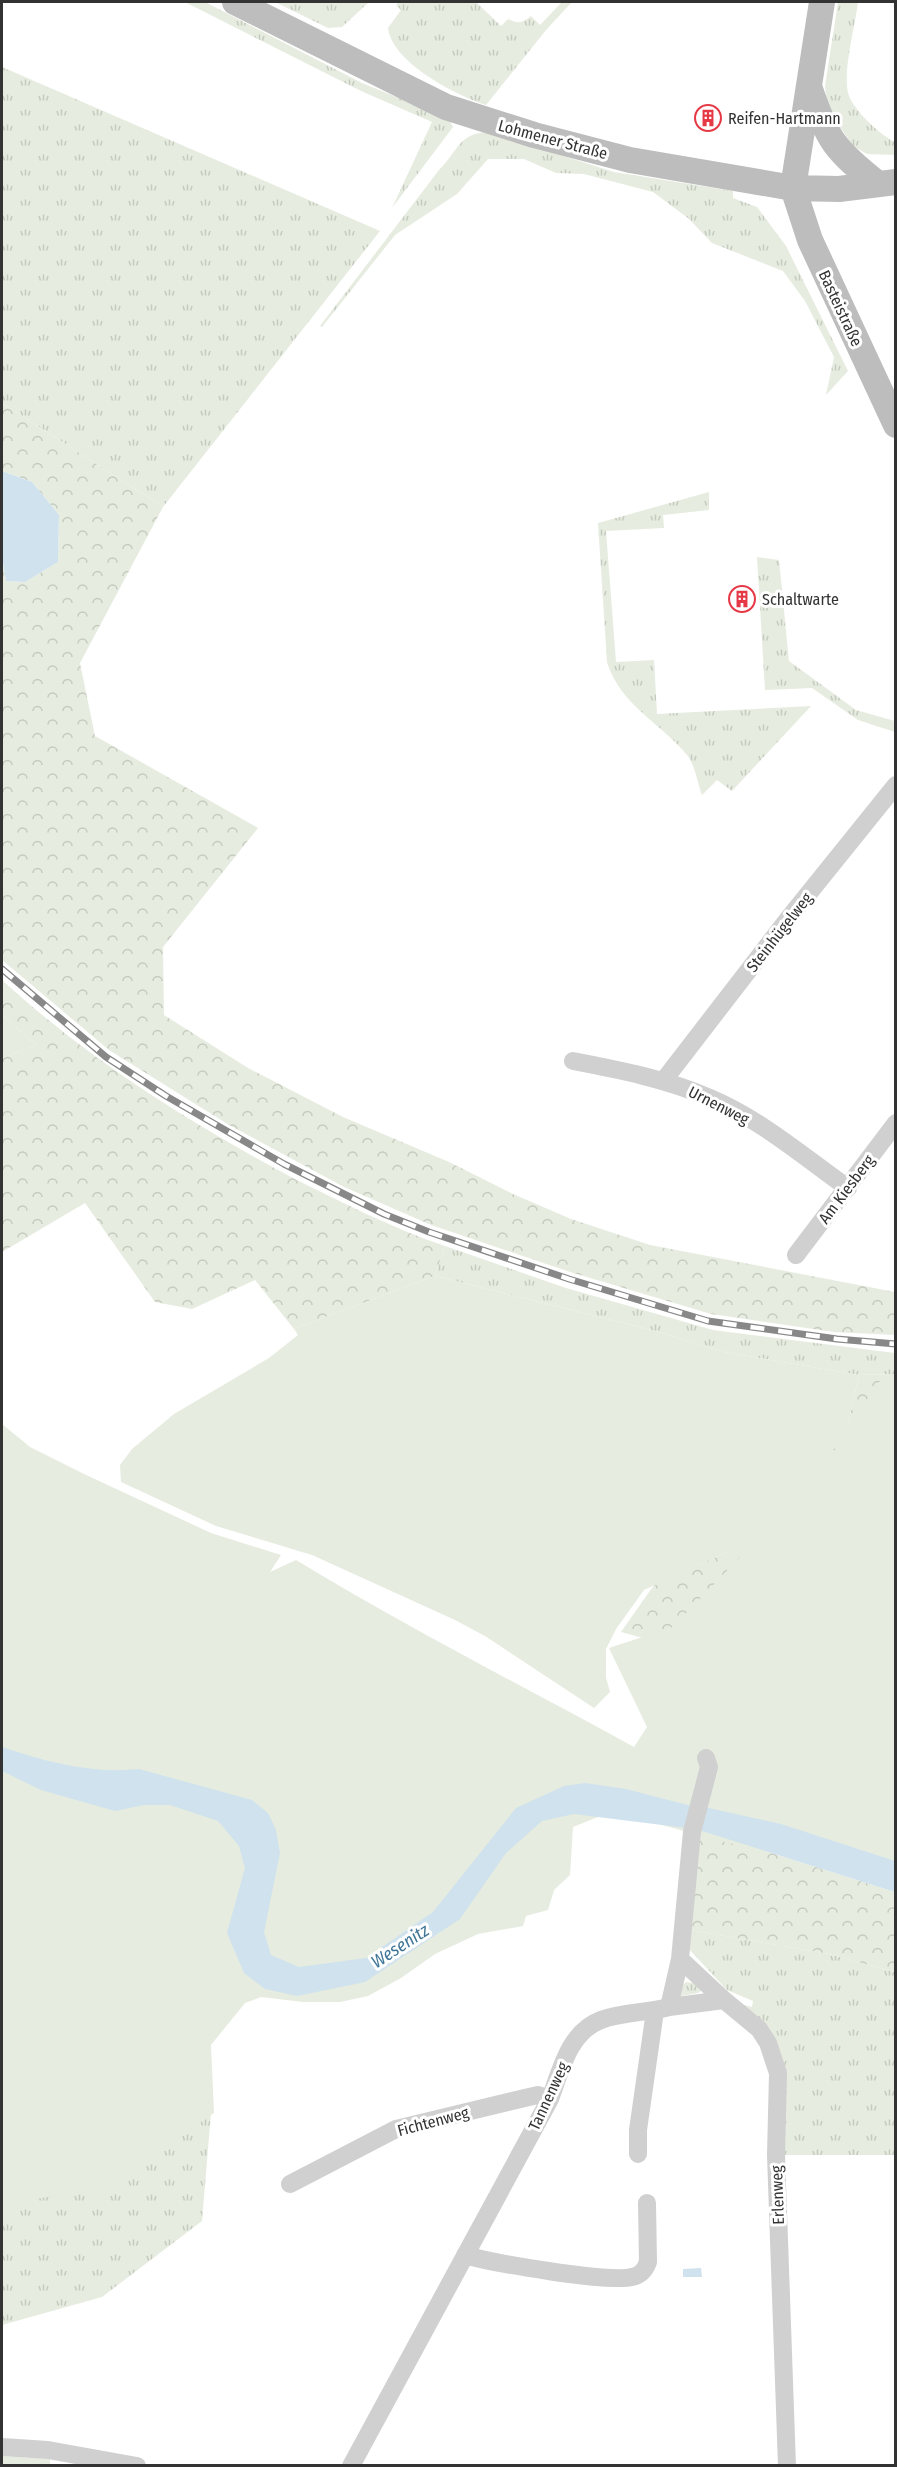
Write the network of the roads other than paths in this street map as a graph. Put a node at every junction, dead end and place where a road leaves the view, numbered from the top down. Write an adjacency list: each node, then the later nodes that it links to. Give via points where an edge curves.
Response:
1 (235, 2): 5 (main road, Lohmener Straße, via 468,115 630,160)
2 (822, 2): 3 (main road)
3 (809, 86): 4 (main road, via 822,127 843,156); 5 (main road)
4 (887, 183): 5 (main road, Lohmener Straße, via 839,189)
5 (793, 188): 6 (main road, Basteistraße, via 810,240)
6 (896, 425)
7 (896, 785): 9 (street, Steinhügelweg)
8 (573, 1062): 9 (street, Urnenweg)
9 (664, 1080): 11 (street, Urnenweg, via 745,1116)
10 (896, 1123): 11 (street, Am Kiesberg)
11 (848, 1188): 12 (street, Am Kiesberg)
12 (796, 1255)
13 (706, 1758): 14 (street, via 709,1767 692,1832)
14 (680, 1959): 15 (street, Erlenweg); 16 (street)
15 (724, 2000): 16 (street); 25 (street, Erlenweg, via 759,2029 778,2073 776,2164)
16 (662, 2009): 17 (street, Tannenweg, via 601,2020 583,2031 570,2047); 18 (street, via 638,2130)
17 (550, 2098): 19 (street, Fichtenweg, via 538,2095 396,2129); 21 (street, Tannenweg)
18 (638, 2154)
19 (290, 2184)
20 (647, 2203): 21 (street, via 648,2262 645,2270 632,2277 580,2274)
21 (465, 2255): 24 (street, Tannenweg)
22 (2, 2447): 23 (street, via 48,2450)
23 (137, 2466)
24 (351, 2466)
25 (787, 2466)

